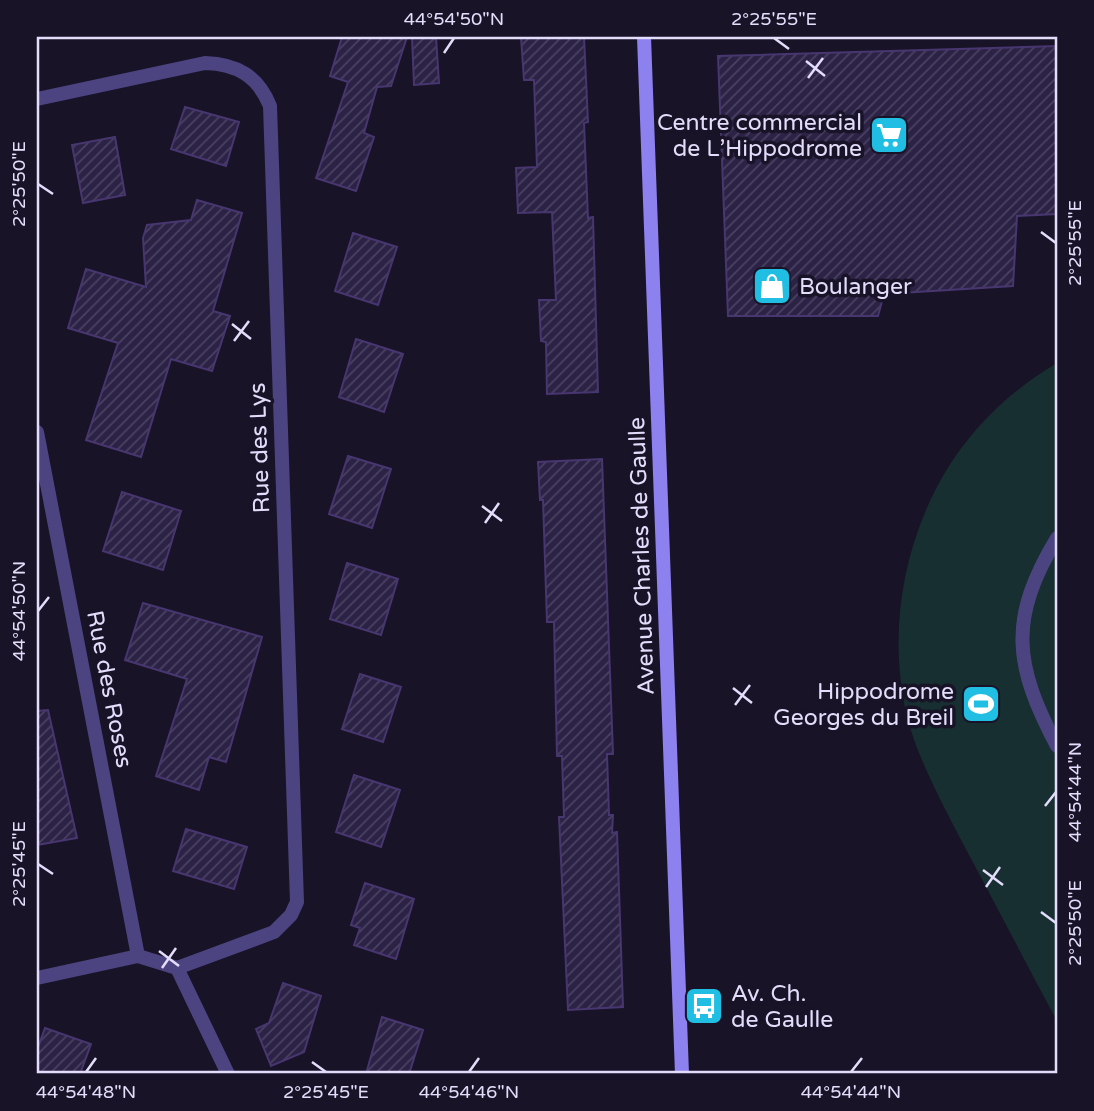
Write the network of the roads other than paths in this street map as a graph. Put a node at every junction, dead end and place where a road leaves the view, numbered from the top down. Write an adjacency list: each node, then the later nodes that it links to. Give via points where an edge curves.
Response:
1 (644, 37): 10 (main road, Avenue Charles de Gaulle)
2 (37, 99): 7 (street, Rue des Lys, via 213,63 238,68 253,78 270,106 297,902 274,932)
3 (37, 432): 6 (street, Rue des Roses)
4 (1057, 538): 5 (street, via 1040,566 1026,607 1020,647 1039,712)
5 (1057, 746)
6 (138, 956): 7 (street); 8 (street)
7 (177, 968): 9 (street)
8 (37, 978)
9 (228, 1074)
10 (682, 1074)

